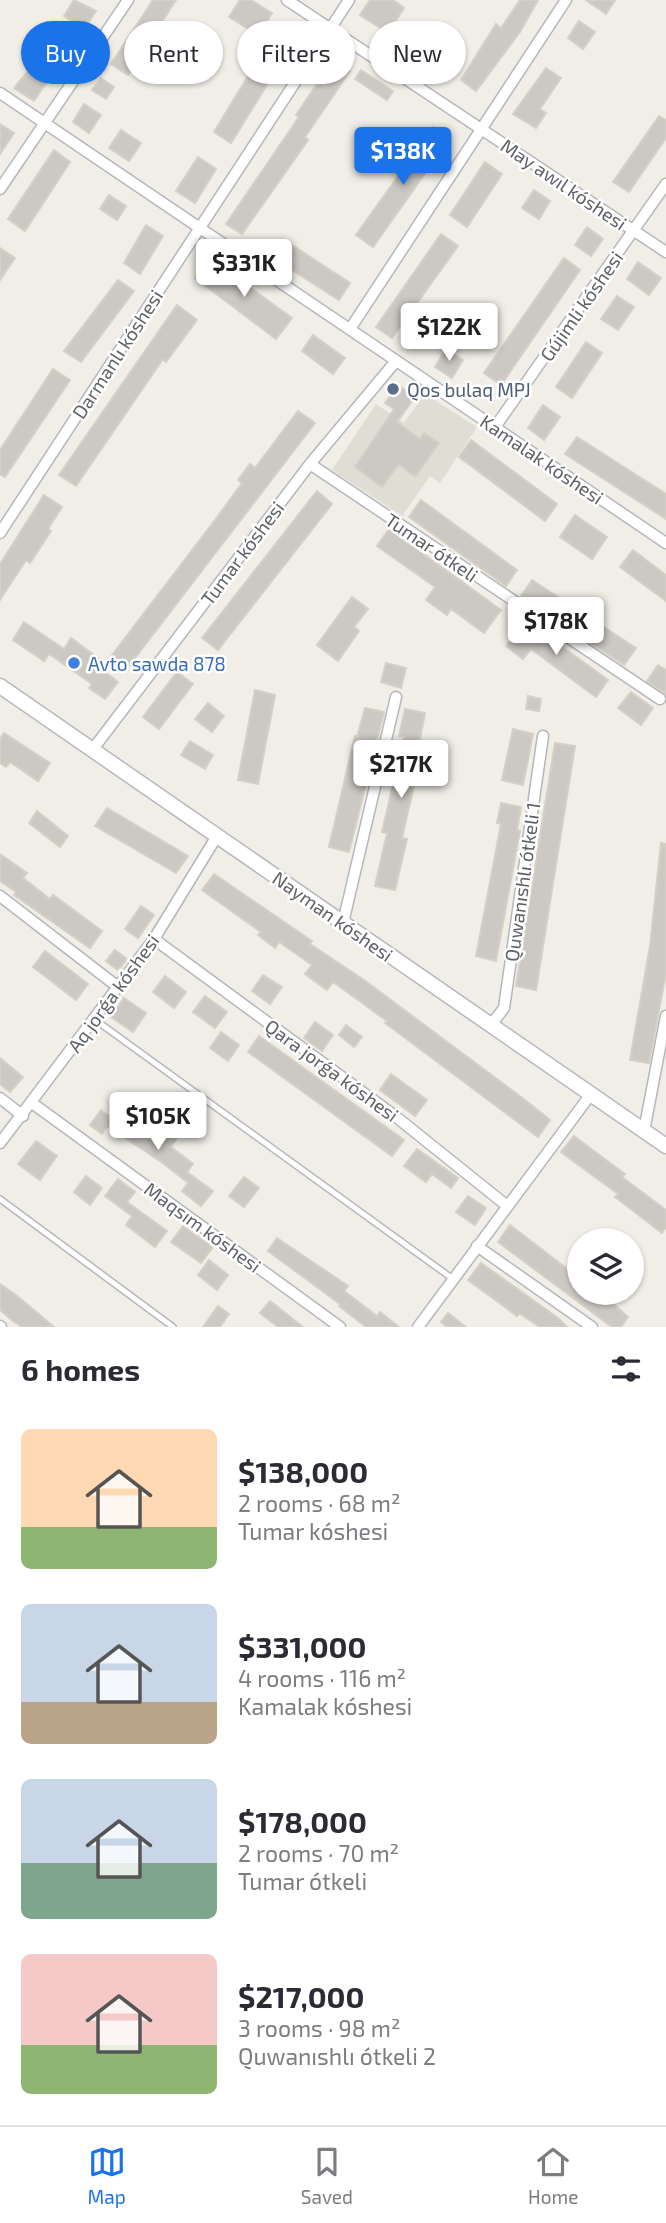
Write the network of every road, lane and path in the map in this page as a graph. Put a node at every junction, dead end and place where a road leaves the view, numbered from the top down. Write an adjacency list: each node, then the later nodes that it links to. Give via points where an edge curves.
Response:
1 (128, 0): 10 (street)
2 (287, 0): 5 (street, May awıl kóshesi)
3 (349, 0): 6 (street, Darmanlı kóshesi)
4 (566, 0): 11 (street)
5 (318, 21)
6 (335, 21)
7 (355, 45): 11 (street, May awıl kóshesi)
8 (294, 84): 14 (street, Darmanlı kóshesi)
9 (0, 93): 10 (street, Kamalak kóshesi)
10 (44, 124): 13 (street); 14 (street, Kamalak kóshesi)
11 (480, 127): 15 (street, May awıl kóshesi); 17 (street)
12 (666, 184): 15 (street, Gújimli kóshesi)
13 (0, 189)
14 (200, 228): 17 (street, Kamalak kóshesi); 21 (street, Darmanlı kóshesi)
15 (634, 231): 16 (street, May awıl kóshesi); 19 (street, Gújimli kóshesi)
16 (666, 252)
17 (350, 329): 18 (street, Kamalak kóshesi)
18 (396, 361): 19 (street, Kamalak kóshesi); 20 (street, Tumar kóshesi)
19 (495, 427): 22 (street, Kamalak kóshesi)
20 (310, 464): 25 (street, Tumar ótkeli); 27 (street, Tumar kóshesi)
21 (0, 533)
22 (666, 543)
23 (2, 690): 27 (main road, Nayman kóshesi)
24 (396, 698): 30 (street)
25 (660, 699)
26 (543, 736): 35 (street, Quwanıshlı ótkeli 1, via 503,1008)
27 (93, 749): 28 (main road, Nayman kóshesi)
28 (217, 836): 30 (main road, Nayman kóshesi); 31 (street, Aq jorǵa kóshesi)
29 (0, 896): 32 (street)
30 (343, 923): 35 (main road, Nayman kóshesi)
31 (154, 939): 32 (street, Aq jorǵa kóshesi); 44 (street, Qara jorǵa kóshesi, via 395,1116)
32 (118, 987): 34 (street, Aq jorǵa kóshesi)
33 (666, 1016): 40 (street)
34 (94, 1019): 38 (street, Aq jorǵa kóshesi); 46 (lane)
35 (491, 1025): 36 (main road, Nayman kóshesi)
36 (591, 1094): 40 (main road, Nayman kóshesi); 44 (street)
37 (0, 1098): 39 (street)
38 (32, 1103): 39 (street, Aq jorǵa kóshesi); 48 (street, Maqsım kóshesi)
39 (23, 1116): 41 (street, Aq jorǵa kóshesi)
40 (644, 1131): 42 (main road, Nayman kóshesi)
41 (0, 1143)
42 (666, 1146)
43 (0, 1199): 47 (lane)
44 (506, 1205): 45 (street)
45 (477, 1246): 46 (street); 50 (street)
46 (453, 1279): 49 (street)
47 (173, 1327)
48 (340, 1327)
49 (418, 1327)
50 (592, 1327)

